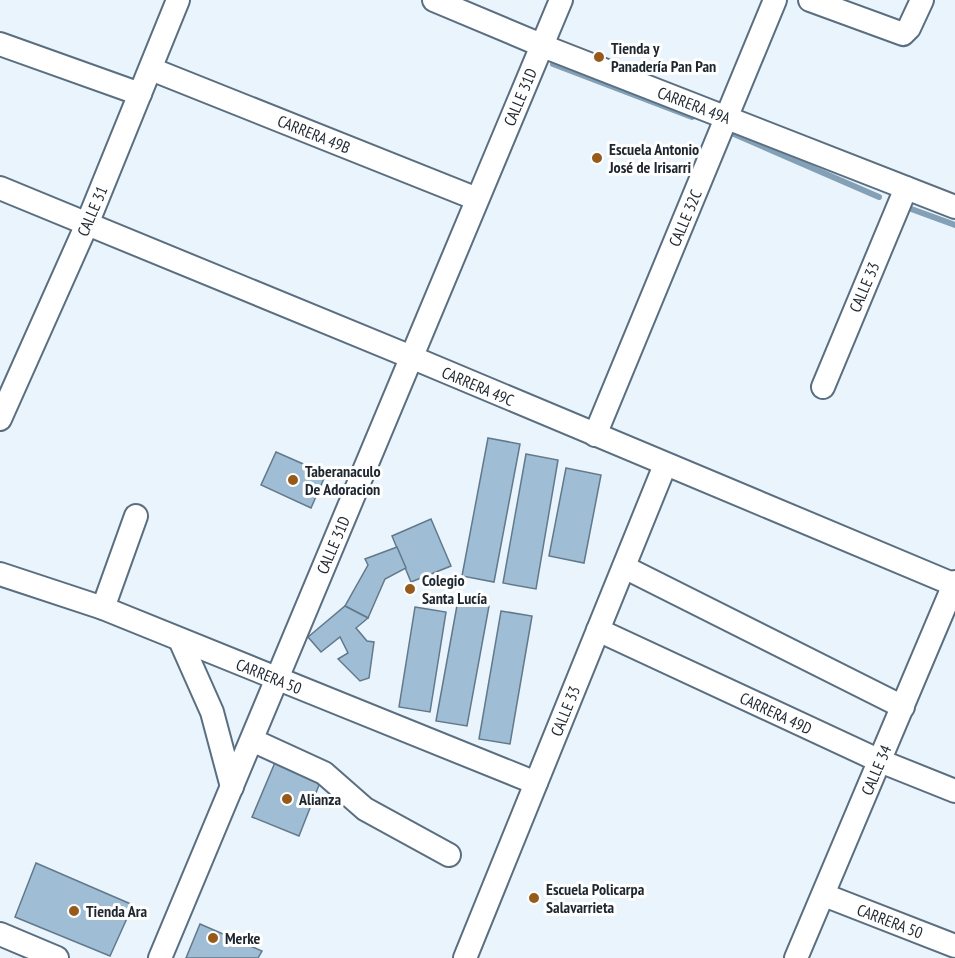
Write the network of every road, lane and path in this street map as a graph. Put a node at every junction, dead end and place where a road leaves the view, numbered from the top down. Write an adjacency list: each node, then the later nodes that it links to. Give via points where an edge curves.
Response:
1 (178, 0): 9 (street, CALLE 31)
2 (434, 0): 8 (street, CARRERA 49A)
3 (561, 0): 8 (street, CALLE 31D)
4 (775, 0): 11 (street, CALLE 32C)
5 (810, 0): 6 (street, via 903,34)
6 (922, 0)
7 (0, 44): 10 (street)
8 (542, 45): 11 (street, CARRERA 49A); 14 (street, CALLE 31D)
9 (151, 69): 10 (street, CALLE 31); 14 (street, CARRERA 49B)
10 (140, 94): 16 (street, CALLE 31)
11 (726, 118): 13 (street, CARRERA 49A); 20 (street, CALLE 32C)
12 (0, 188): 16 (street, CARRERA 49C)
13 (906, 188): 15 (street, CARRERA 49A); 18 (street, CALLE 33)
14 (477, 199): 17 (street, CALLE 31D)
15 (955, 207)
16 (87, 224): 17 (street, CARRERA 49C); 19 (street, CALLE 31)
17 (411, 357): 20 (street, CARRERA 49C); 29 (street, CALLE 31D)
18 (823, 387)
19 (0, 419)
20 (595, 435): 21 (street, CARRERA 49C)
21 (665, 465): 23 (street, CALLE 33); 25 (street, CARRERA 49C)
22 (136, 516): 26 (street)
23 (624, 567): 27 (street, CALLE 33); 30 (street)
24 (0, 574): 26 (street, CARRERA 50)
25 (955, 584): 30 (street, CALLE 34)
26 (103, 608): 28 (street, CARRERA 50)
27 (598, 630): 32 (street, CARRERA 49D); 33 (street, CALLE 33)
28 (180, 640): 29 (street, CARRERA 50); 34 (street, via 212,712)
29 (277, 679): 31 (street, CALLE 31D); 33 (street, CARRERA 50)
30 (903, 707): 32 (street, CALLE 34)
31 (252, 740): 34 (street, CALLE 31D); 36 (street, via 324,773 365,809)
32 (880, 761): 35 (street, CARRERA 49D); 37 (street, CALLE 34)
33 (536, 783): 42 (street, CALLE 33)
34 (232, 787): 41 (street, CALLE 31D)
35 (955, 791)
36 (449, 855)
37 (825, 895): 39 (street, CARRERA 50); 43 (street, CALLE 34)
38 (0, 934): 40 (street)
39 (955, 946)
40 (57, 958)
41 (160, 958)
42 (465, 958)
43 (796, 958)

